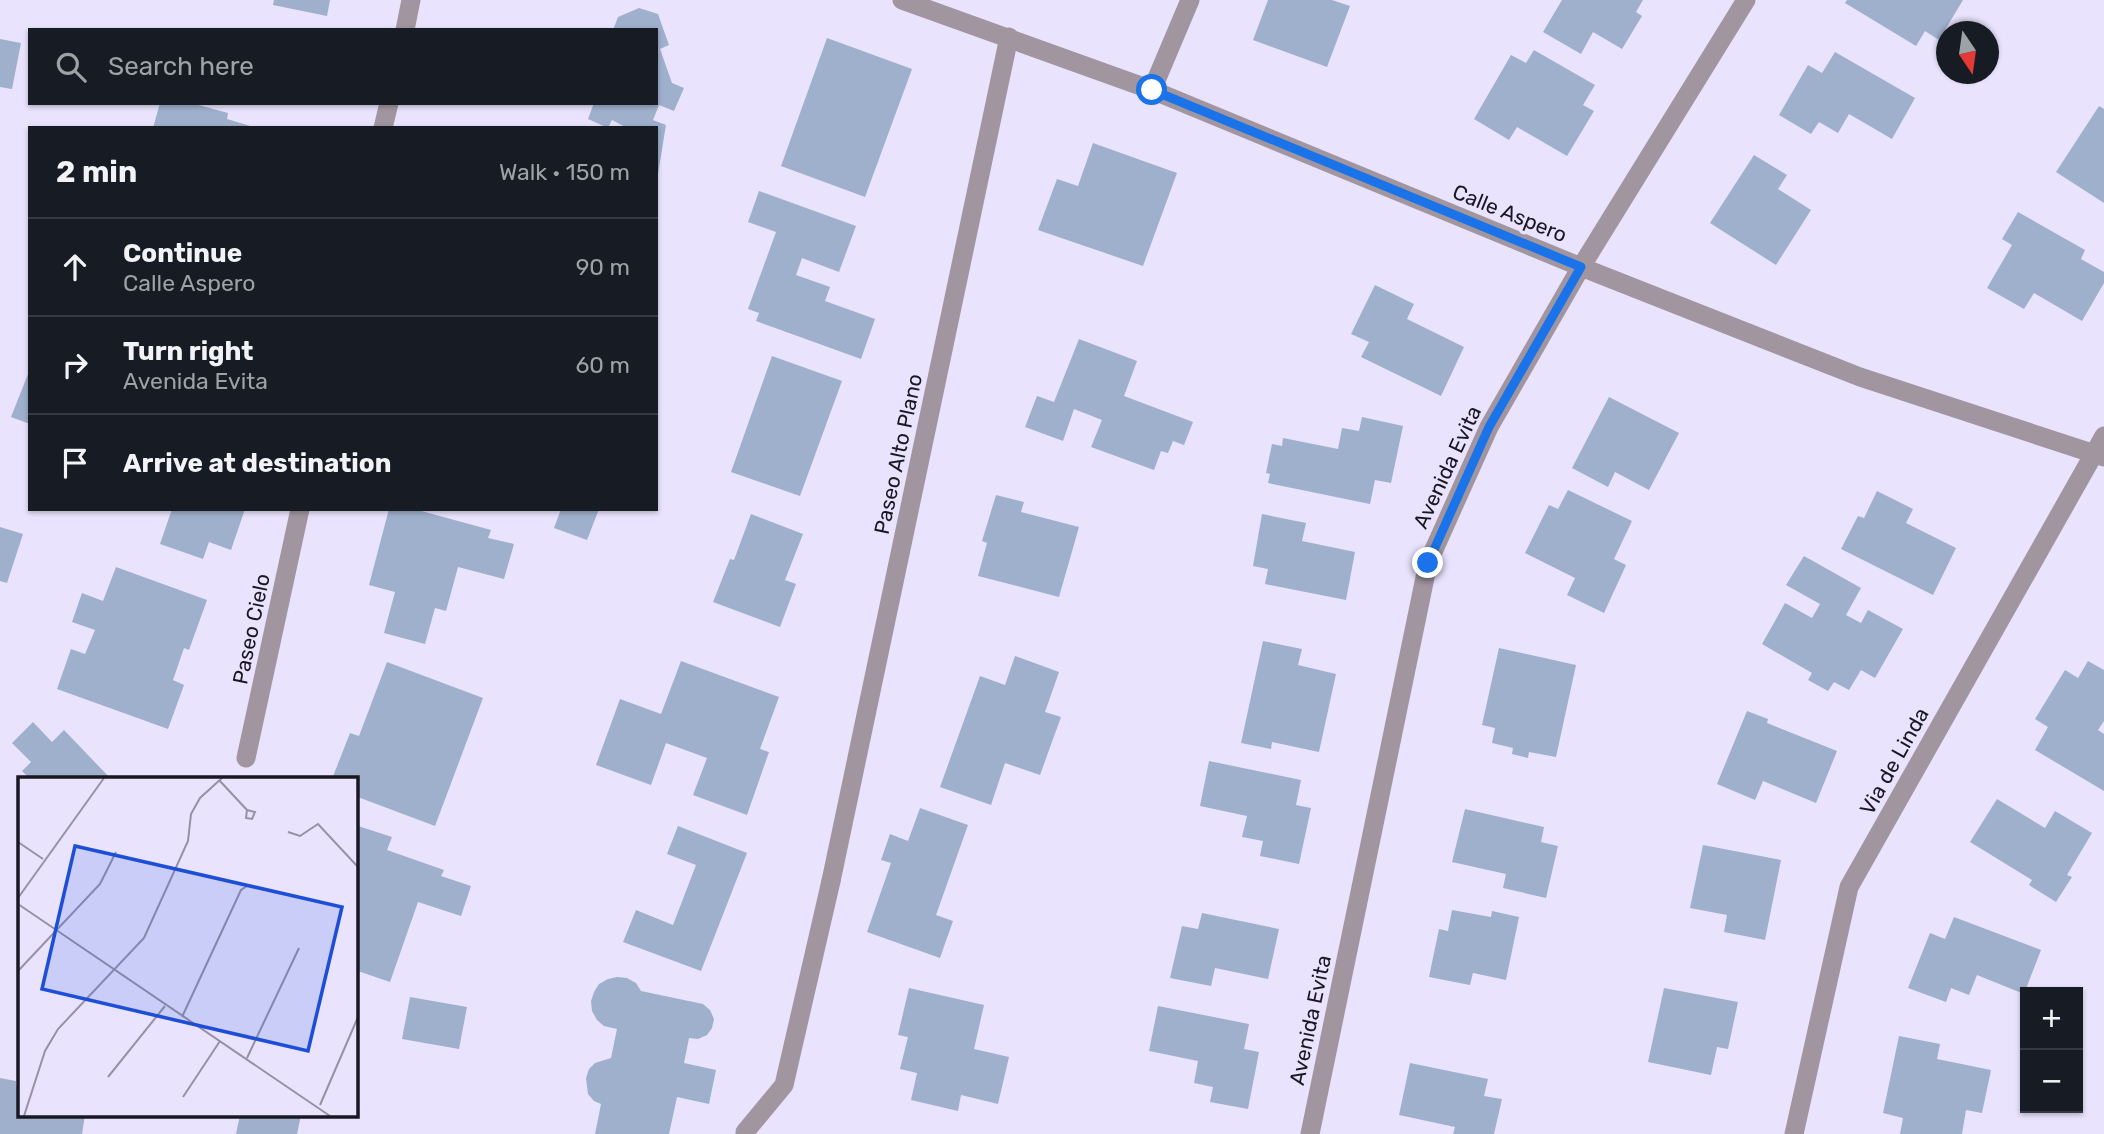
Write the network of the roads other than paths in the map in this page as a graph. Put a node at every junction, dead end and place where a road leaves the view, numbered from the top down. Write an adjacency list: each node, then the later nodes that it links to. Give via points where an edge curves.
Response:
1 (411, 0): 5 (street)
2 (902, 0): 6 (street, Calle Aspero)
3 (1190, 0): 7 (street)
4 (1746, 0): 10 (street, Avenida Evita)
5 (405, 28)
6 (1009, 37): 7 (street, Calle Aspero); 14 (street, Paseo Alto Plano, via 784,1086)
7 (1152, 90): 10 (street, Calle Aspero)
8 (388, 105): 9 (street)
9 (383, 126)
10 (1581, 267): 11 (street, Calle Aspero, via 1860,377); 15 (street, Avenida Evita, via 1489,427 1428,563)
11 (2101, 448): 16 (street, Via de Linda, via 1849,887)
12 (300, 511): 13 (street, Paseo Cielo)
13 (246, 758)
14 (745, 1132)
15 (1310, 1134)
16 (1794, 1134)

